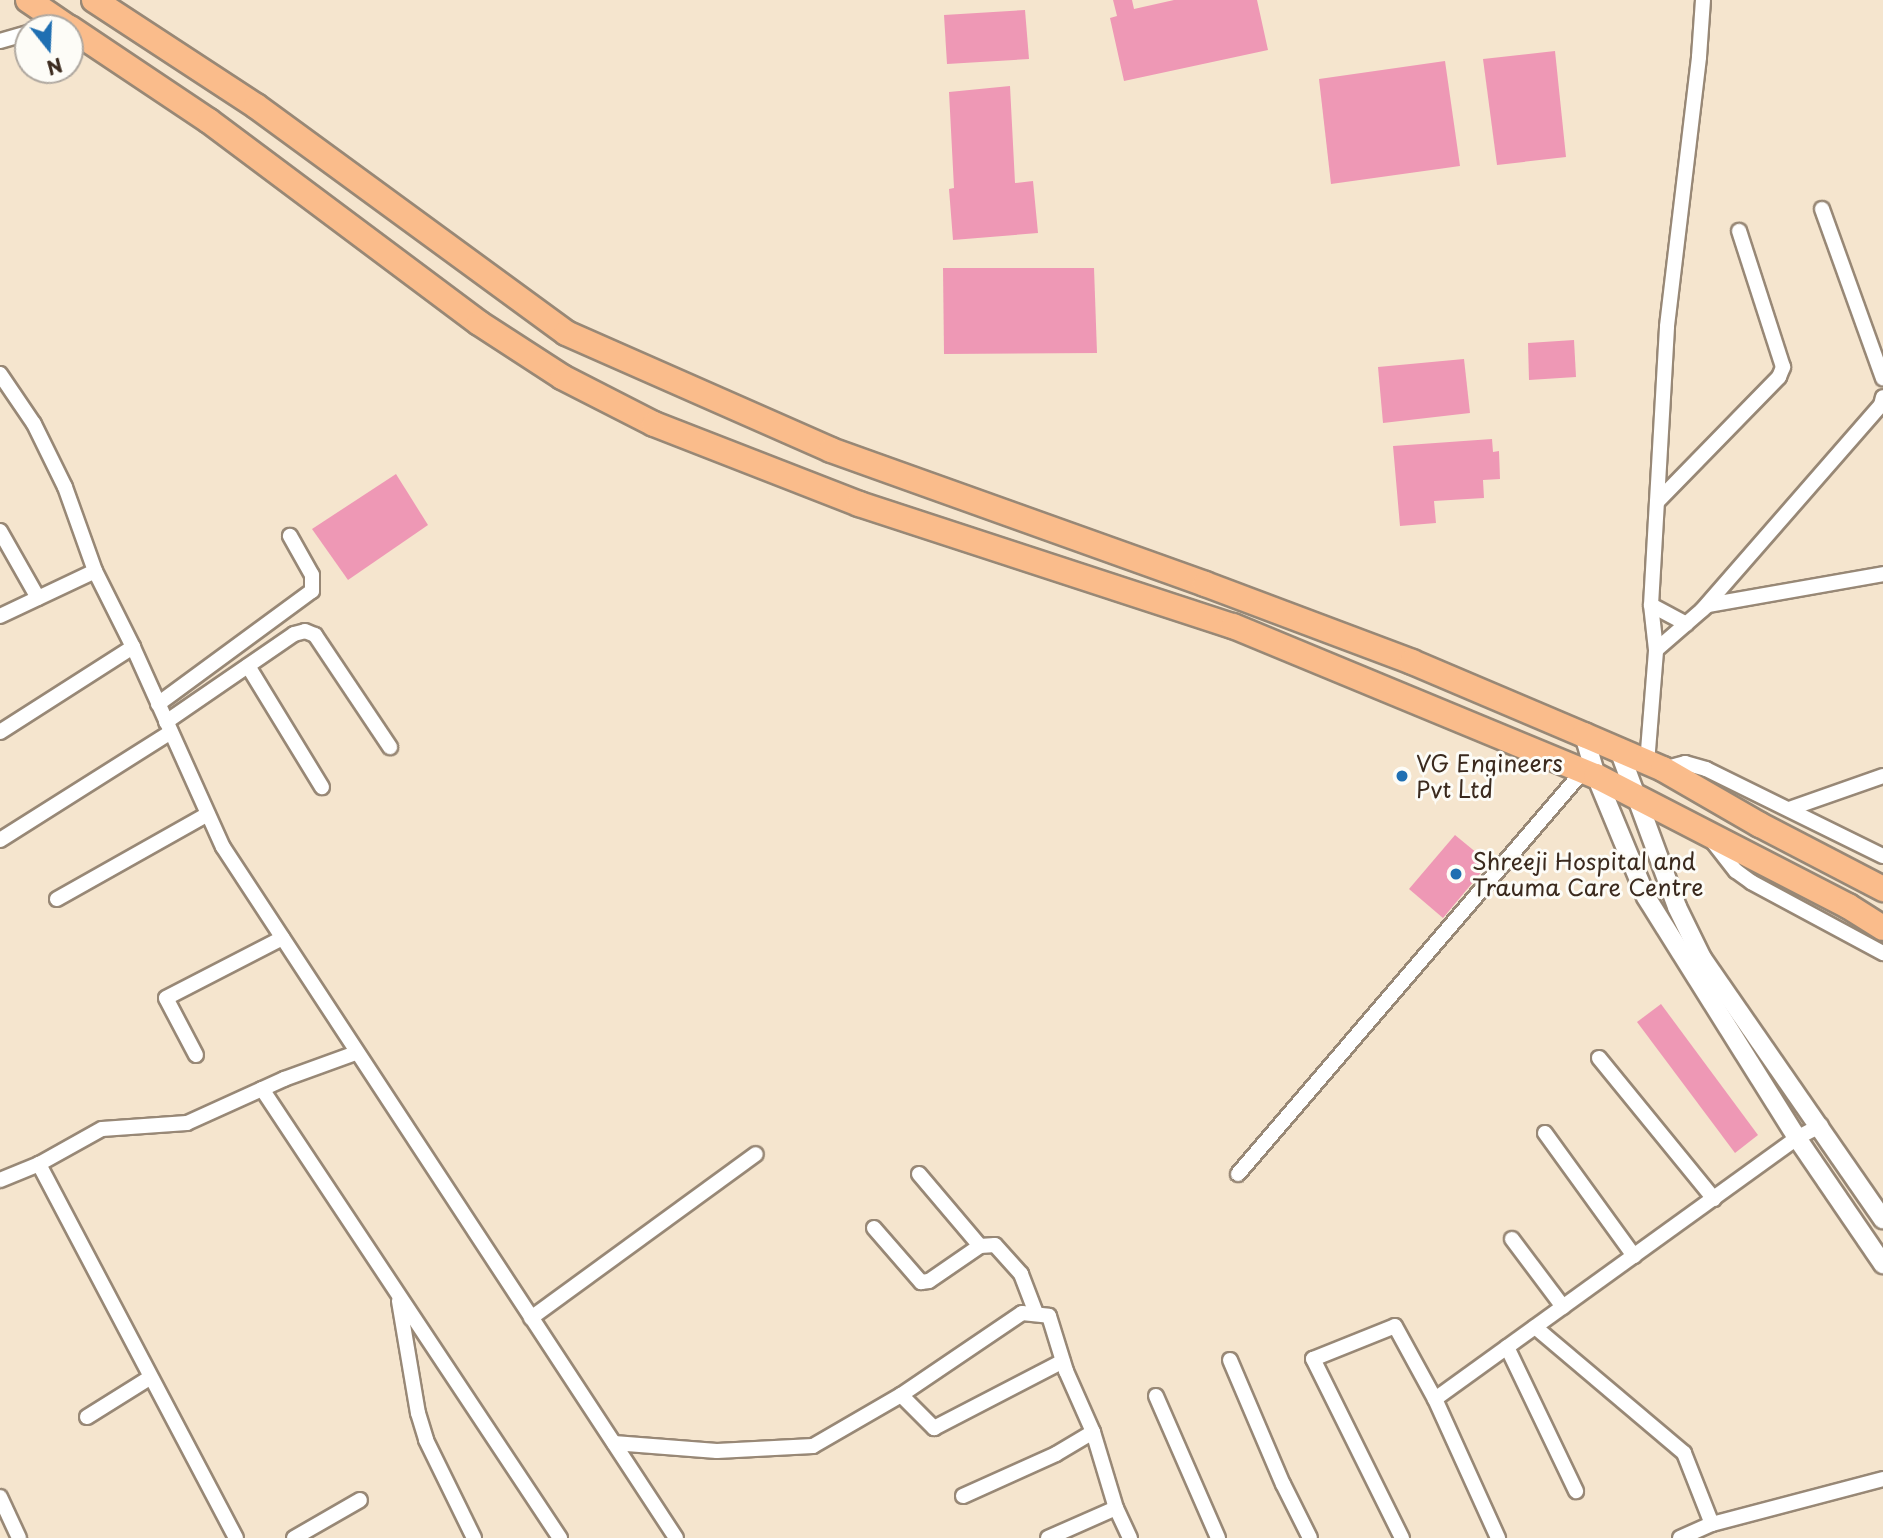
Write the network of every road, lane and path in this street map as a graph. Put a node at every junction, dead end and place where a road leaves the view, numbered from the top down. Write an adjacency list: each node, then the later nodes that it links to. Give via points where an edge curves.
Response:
1 (1703, 0): 9 (street, via 1667,326)
2 (109, 4): 25 (highway, via 566,333 831,450 1412,662)
3 (84, 40): 29 (highway, via 209,121 479,323 562,377 654,424 859,504 1233,626)
4 (1822, 209): 7 (street)
5 (1739, 231): 9 (street, via 1783,366 1779,377)
6 (0, 374): 12 (street, via 34,424 65,487)
7 (1883, 378)
8 (1883, 397): 16 (street, via 1881,405)
9 (1657, 502): 15 (street)
10 (0, 531): 14 (street)
11 (290, 537): 22 (street, via 312,575 312,591)
12 (95, 571): 14 (street); 19 (street)
13 (1883, 574): 16 (street, via 1708,605)
14 (38, 598): 17 (street)
15 (1651, 605): 18 (street); 20 (street)
16 (1702, 610): 18 (street)
17 (0, 616)
18 (1686, 624): 20 (street)
19 (133, 648): 22 (street); 24 (street)
20 (1657, 650): 28 (street)
21 (248, 666): 23 (street); 26 (street, via 294,634 305,631 315,635); 31 (street)
22 (158, 704): 23 (street)
23 (169, 727): 34 (street); 36 (street)
24 (0, 732)
25 (1584, 735): 27 (highway); 29 (street)
26 (390, 747)
27 (1619, 750): 28 (highway); 32 (street)
28 (1655, 766): 33 (street, via 1685,763 1706,769); 38 (highway)
29 (1590, 774): 32 (highway); 49 (street, via 1646,897); 53 (street)
30 (1883, 776): 33 (street)
31 (322, 787)
32 (1637, 797): 35 (highway); 47 (street, via 1677,907 1702,958)
33 (1789, 809): 37 (street)
34 (208, 814): 39 (street); 41 (street, via 223,847)
35 (1706, 832): 40 (highway); 42 (street, via 1751,883)
36 (0, 840)
37 (1883, 856)
38 (1883, 889)
39 (57, 899)
40 (1883, 928)
41 (282, 938): 43 (street); 44 (street, via 166,998)
42 (1883, 953)
43 (356, 1053): 46 (street); 65 (street)
44 (196, 1055)
45 (1599, 1058): 55 (street)
46 (262, 1089): 51 (street, via 187,1123 102,1129); 62 (street)
47 (1821, 1125): 49 (street); 56 (street)
48 (1545, 1133): 60 (street)
49 (1797, 1138): 55 (street); 61 (street)
50 (756, 1154): 65 (street)
51 (38, 1164): 54 (street); 70 (street)
52 (919, 1174): 59 (street)
53 (1238, 1174)
54 (0, 1180)
55 (1714, 1199): 60 (street)
56 (1883, 1219)
57 (874, 1228): 59 (street, via 921,1282)
58 (1512, 1239): 63 (street)
59 (980, 1246): 64 (street, via 995,1245 1013,1263)
60 (1634, 1256): 63 (street)
61 (1883, 1264)
62 (398, 1296): 87 (street, via 421,1422); 88 (street)
63 (1563, 1307): 66 (street)
64 (1036, 1313): 69 (street, via 1049,1315); 71 (street, via 1023,1313)
65 (531, 1318): 76 (street)
66 (1535, 1327): 67 (street); 83 (street, via 1684,1453)
67 (1507, 1347): 73 (street); 78 (street)
68 (1230, 1360): 93 (street)
69 (1063, 1361): 71 (street, via 934,1428); 75 (street)
70 (151, 1377): 74 (street); 85 (street)
71 (901, 1395): 76 (street, via 813,1446 717,1451)
72 (1156, 1396): 92 (street)
73 (1435, 1399): 94 (street, via 1395,1326 1313,1359); 95 (street)
74 (87, 1417)
75 (1093, 1432): 79 (street); 82 (street)
76 (614, 1443): 89 (street)
77 (1883, 1479): 83 (street)
78 (1576, 1491)
79 (963, 1496)
80 (0, 1497): 84 (street)
81 (359, 1500): 86 (street)
82 (1116, 1508): 90 (street); 91 (street)
83 (1712, 1524): 96 (street)
84 (19, 1538)
85 (236, 1538)
86 (294, 1538)
87 (474, 1538)
88 (560, 1538)
89 (676, 1538)
90 (1048, 1538)
91 (1130, 1538)
92 (1218, 1538)
93 (1310, 1538)
94 (1402, 1538)
95 (1498, 1538)
96 (1680, 1538)

